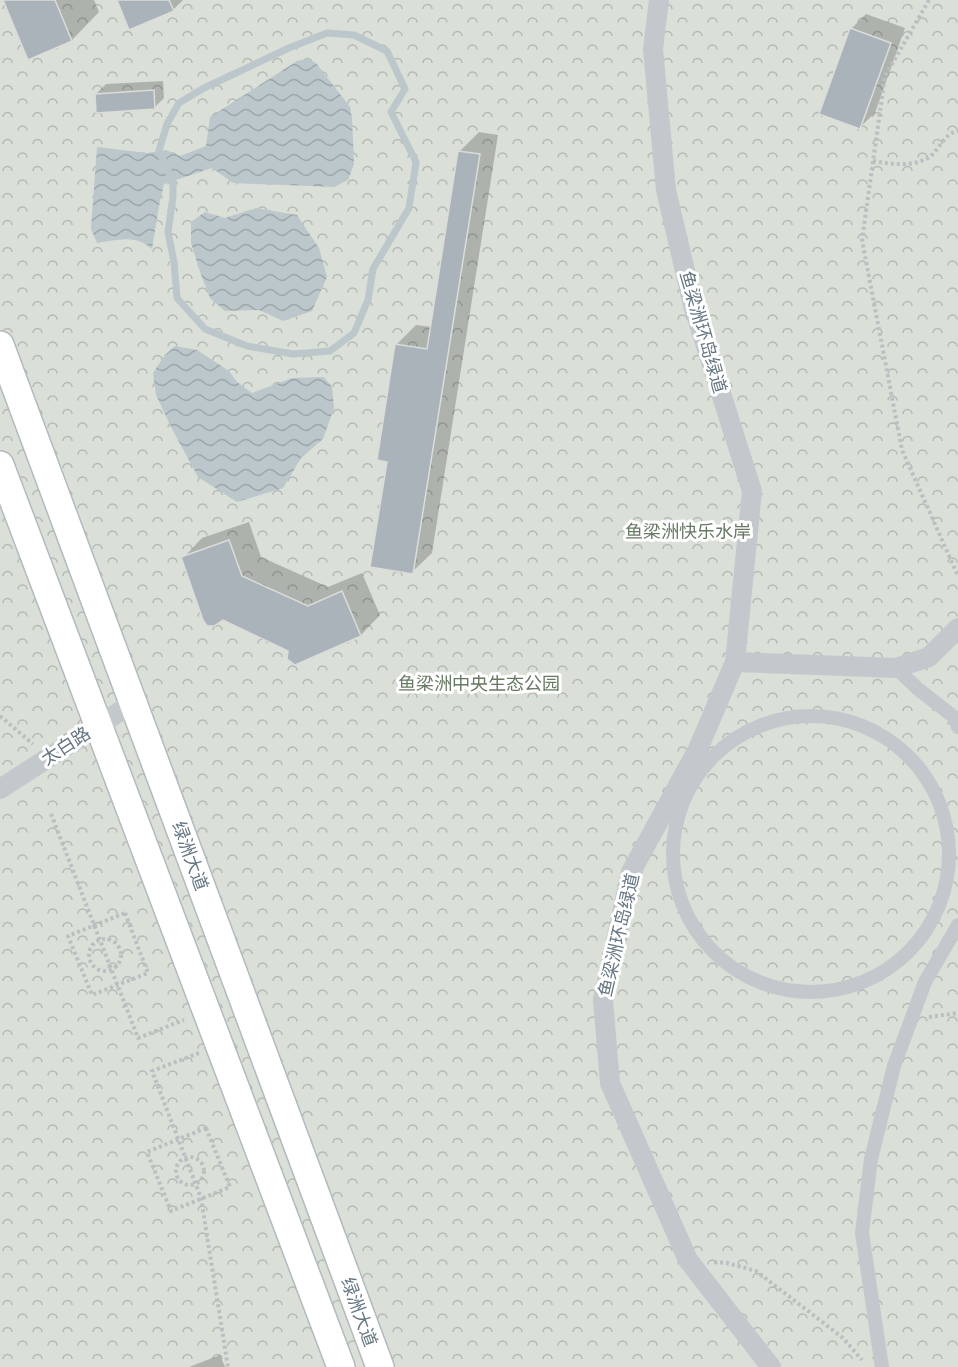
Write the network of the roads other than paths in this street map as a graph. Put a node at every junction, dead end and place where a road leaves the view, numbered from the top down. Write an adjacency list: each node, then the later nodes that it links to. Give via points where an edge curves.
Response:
1 (659, 0): 5 (street, 鱼梁洲环岛绿道, via 653,49 666,190 693,304 752,491)
2 (0, 345): 7 (main road, 绿洲大道)
3 (0, 465): 8 (main road, 绿洲大道)
4 (958, 628): 6 (street, via 929,657)
5 (735, 662): 6 (street); 16 (street, 鱼梁洲环岛绿道, via 698,749 631,872 603,1000 610,1083 688,1260)
6 (896, 668): 9 (street, via 954,717)
7 (133, 703): 8 (street, 太白路); 15 (main road, 绿洲大道)
8 (100, 724): 10 (street, 太白路); 14 (main road, 绿洲大道)
9 (958, 727)
10 (0, 789)
11 (958, 926): 13 (street)
12 (917, 944): 12 (street, via 941,903 950,857 942,810 920,768 886,736 842,718 798,714 755,726 718,749 690,784 674,825 672,870 685,912 710,950 745,976 790,992 837,991 881,974); 13 (street)
13 (940, 957): 17 (street, via 925,982 894,1066 871,1159 862,1233)
14 (341, 1367)
15 (380, 1367)
16 (771, 1367)
17 (882, 1367)

